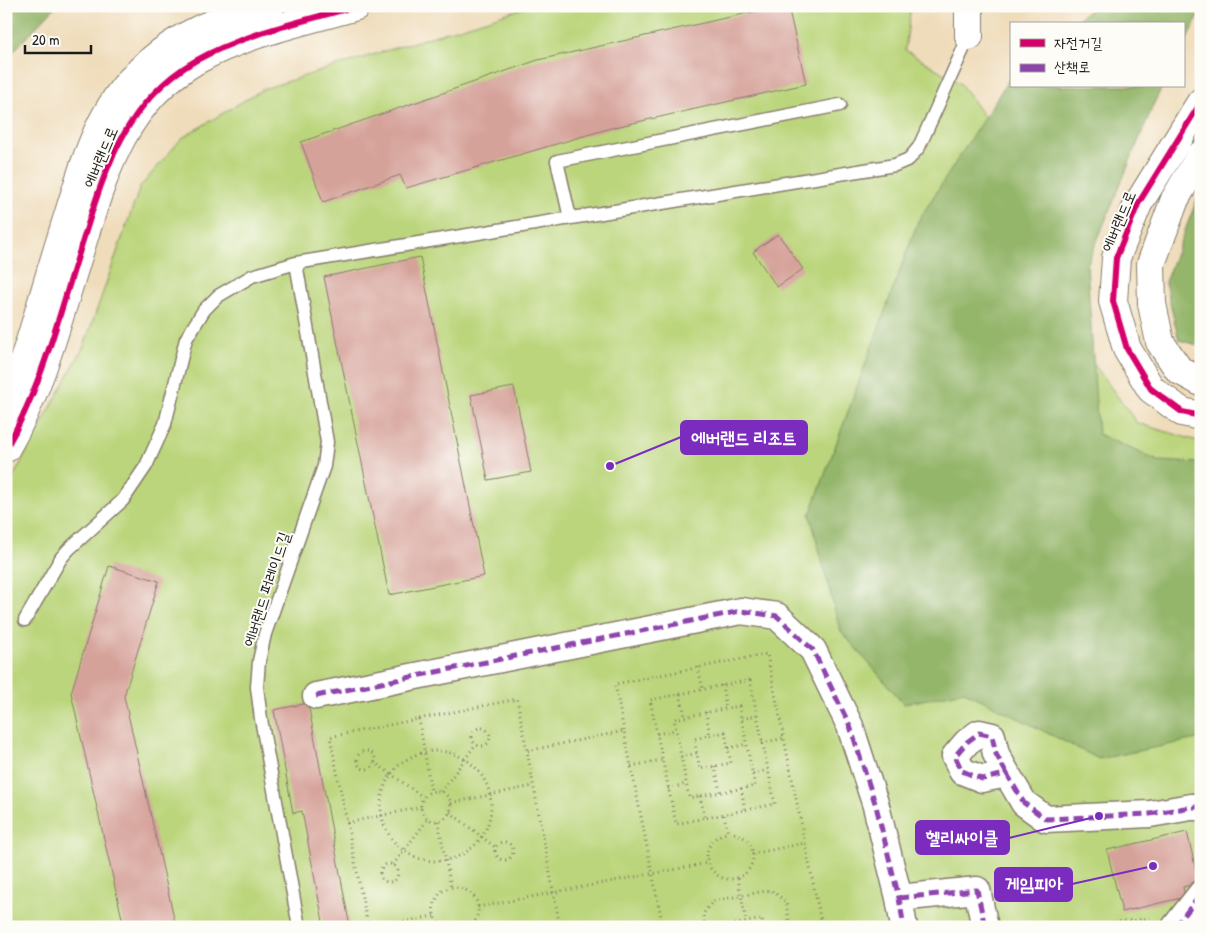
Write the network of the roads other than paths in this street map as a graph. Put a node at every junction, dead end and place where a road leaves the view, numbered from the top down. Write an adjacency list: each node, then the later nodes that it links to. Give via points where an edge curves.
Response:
1 (270, 6): 12 (street, 에버랜드로, via 216,22 182,38 145,66 118,97 80,175 27,349)
2 (356, 6): 14 (street, 에버랜드로, via 254,35 216,50 175,74 145,103 117,145 104,176 45,362)
3 (969, 6): 5 (street)
4 (982, 6): 5 (lane)
5 (969, 36): 9 (lane, via 919,147 909,159 895,165)
6 (1201, 102): 13 (street, 에버랜드로, via 1138,204 1116,258 1113,301 1128,349 1151,390 1182,412)
7 (840, 105): 9 (lane, via 557,161)
8 (1201, 155): 11 (street, via 1175,200 1150,264 1152,304 1160,342 1179,370)
9 (570, 218): 10 (lane)
10 (296, 263): 15 (lane, via 252,276 218,296 204,310 186,339 165,424 146,466 123,500 61,558); 22 (lane, 에버랜드 퍼레이드길, via 327,442 324,466 265,634 257,687)
11 (1201, 382)
12 (6, 404)
13 (1201, 416)
14 (6, 448)
15 (25, 620)
16 (316, 696): 20 (street, via 741,611 777,616 813,650 850,726 876,806)
17 (1007, 774): 18 (street, via 1024,803 1046,819 1150,814)
18 (1197, 806)
19 (1201, 894): 21 (street)
20 (899, 898): 23 (street); 24 (street, via 978,890)
21 (1180, 921)
22 (299, 927)
23 (904, 927)
24 (985, 927)

